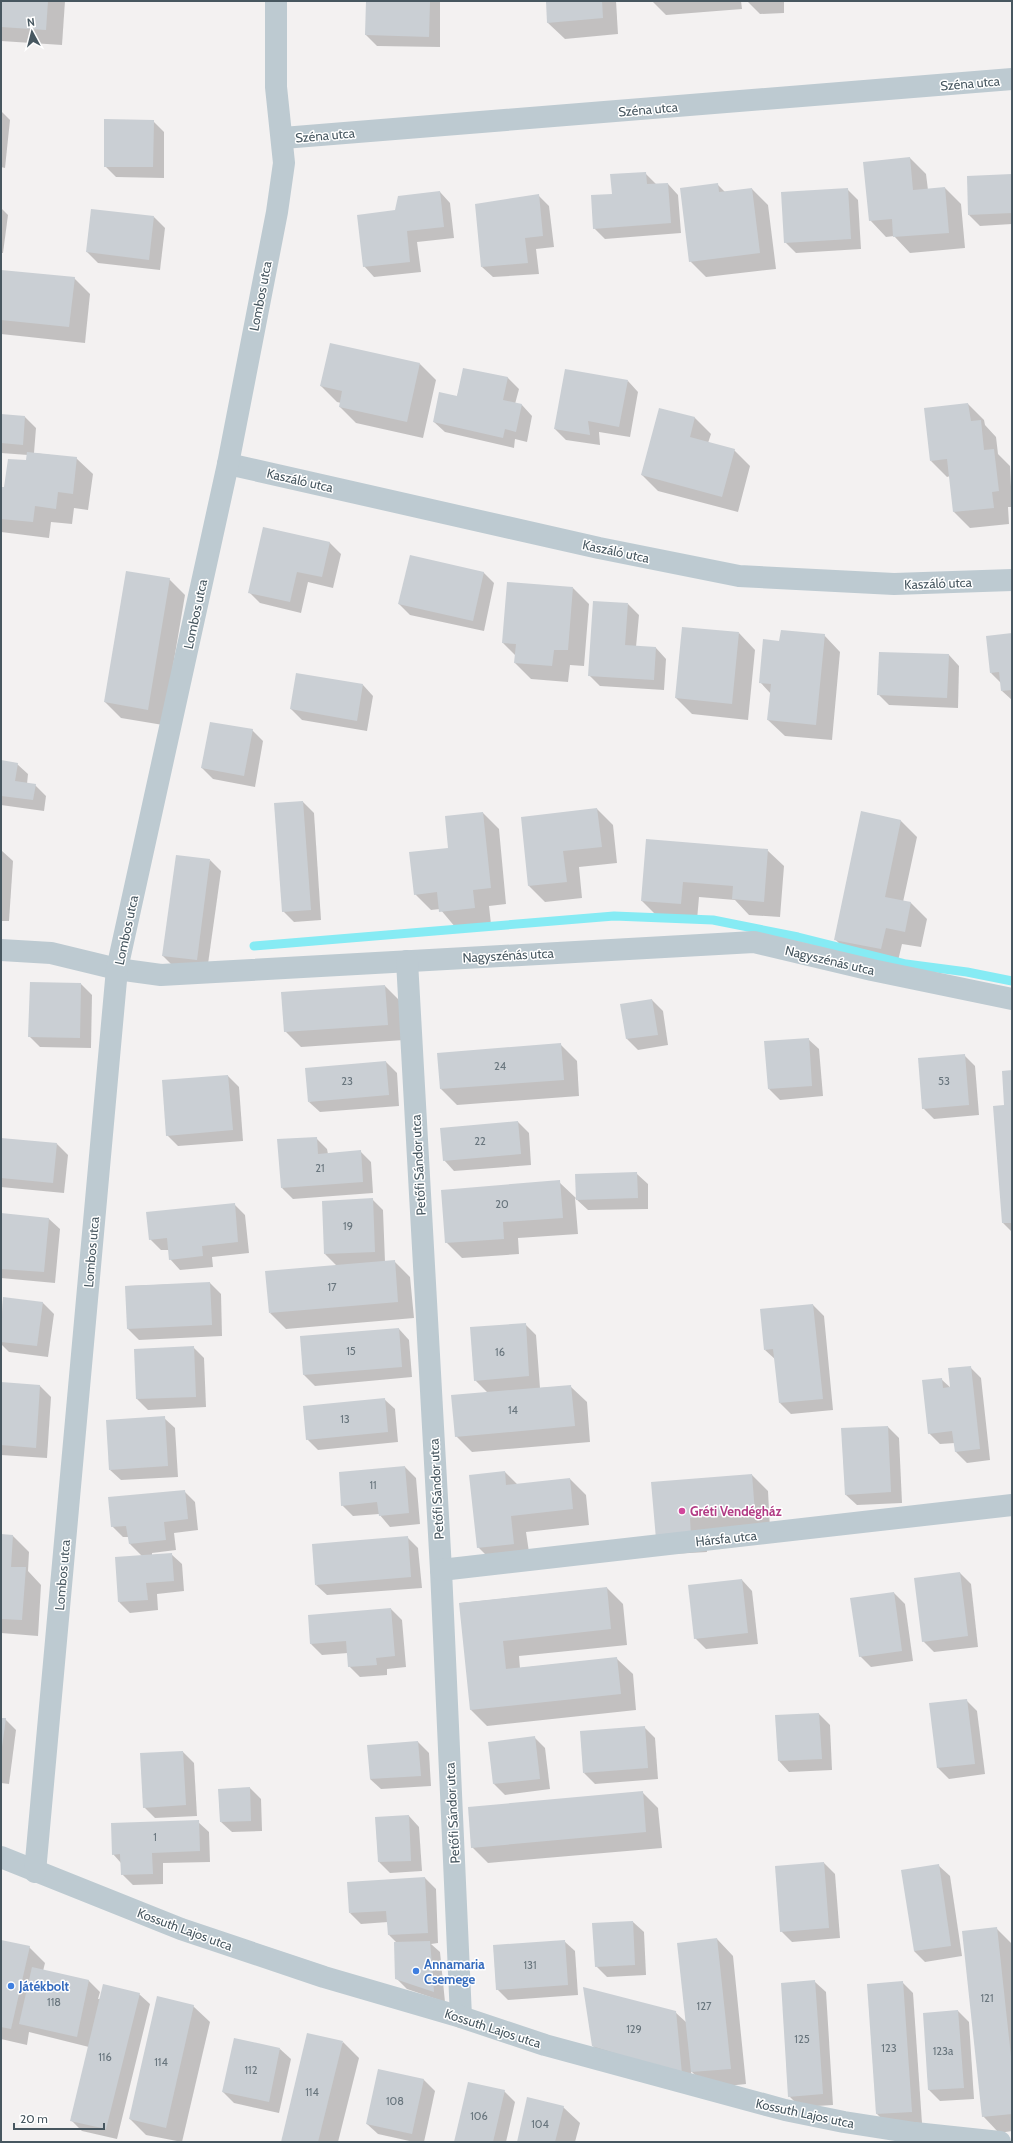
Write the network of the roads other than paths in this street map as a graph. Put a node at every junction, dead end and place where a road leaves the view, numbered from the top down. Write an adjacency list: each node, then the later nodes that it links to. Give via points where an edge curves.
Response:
1 (276, 1): 3 (street, Lombos utca, via 276,87)
2 (1012, 79): 3 (street, Széna utca)
3 (283, 138): 4 (street, Lombos utca, via 284,163 277,212)
4 (228, 464): 5 (street, Kaszáló utca, via 599,548 739,576 894,584); 8 (street, Lombos utca)
5 (1012, 580)
6 (1, 950): 8 (street, Nagyszénás utca, via 51,953)
7 (407, 961): 8 (street, Nagyszénás utca, via 162,975); 9 (street, Nagyszénás utca, via 754,942); 11 (street, Petőfi Sándor utca)
8 (117, 969): 13 (street, Lombos utca)
9 (1012, 999)
10 (1012, 1506): 11 (street, Hársfa utca)
11 (441, 1570): 14 (street, Petőfi Sándor utca)
12 (1, 1857): 13 (street, Kossuth Lajos utca)
13 (36, 1872): 14 (street, Kossuth Lajos utca, via 189,1932 324,1977)
14 (461, 2017): 15 (street, Kossuth Lajos utca, via 545,2045 785,2110 915,2133)
15 (1000, 2142)

